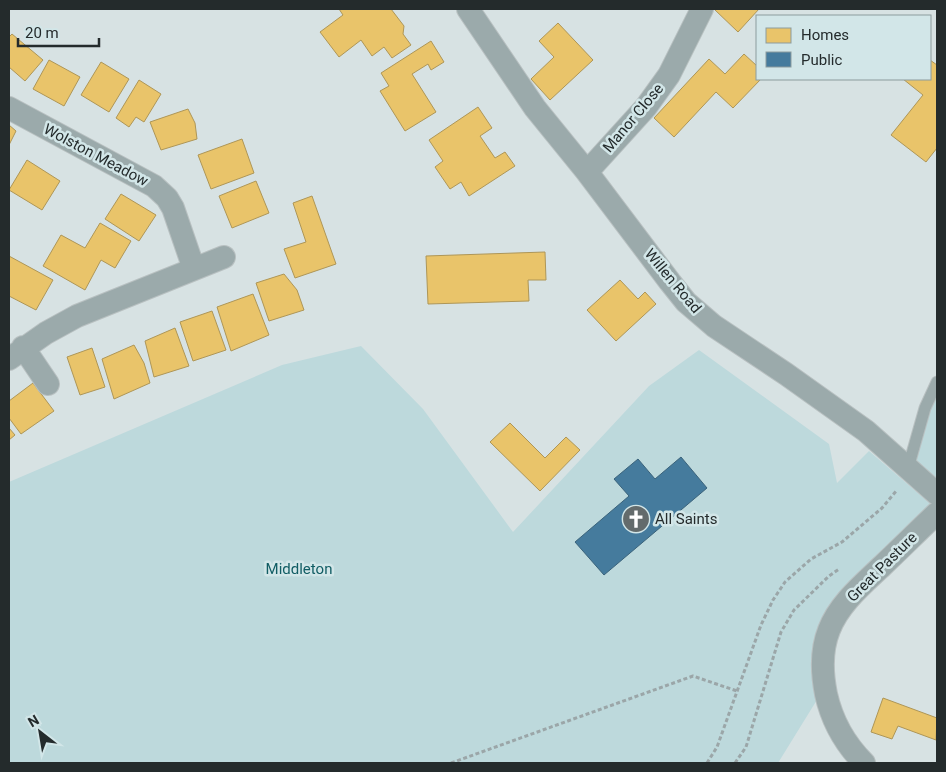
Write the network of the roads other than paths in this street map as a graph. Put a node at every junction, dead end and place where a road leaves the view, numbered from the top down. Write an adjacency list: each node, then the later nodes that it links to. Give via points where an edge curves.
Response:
1 (468, 9): 4 (street, Willen Road, via 535,108)
2 (702, 9): 4 (street, Manor Close, via 669,75 646,107)
3 (9, 108): 6 (street, Wolston Meadow, via 154,186 173,208)
4 (587, 172): 10 (street, Willen Road, via 670,282 700,315 866,432)
5 (224, 257): 6 (street)
6 (194, 269): 7 (street, via 77,316)
7 (16, 353): 9 (street)
8 (937, 382): 10 (lane, via 925,408)
9 (48, 384)
10 (908, 468): 11 (street, Willen Road)
11 (937, 494)
12 (937, 513): 13 (street, Great Pasture, via 854,593 829,630 823,656 823,680 830,709 842,734)
13 (864, 763)

